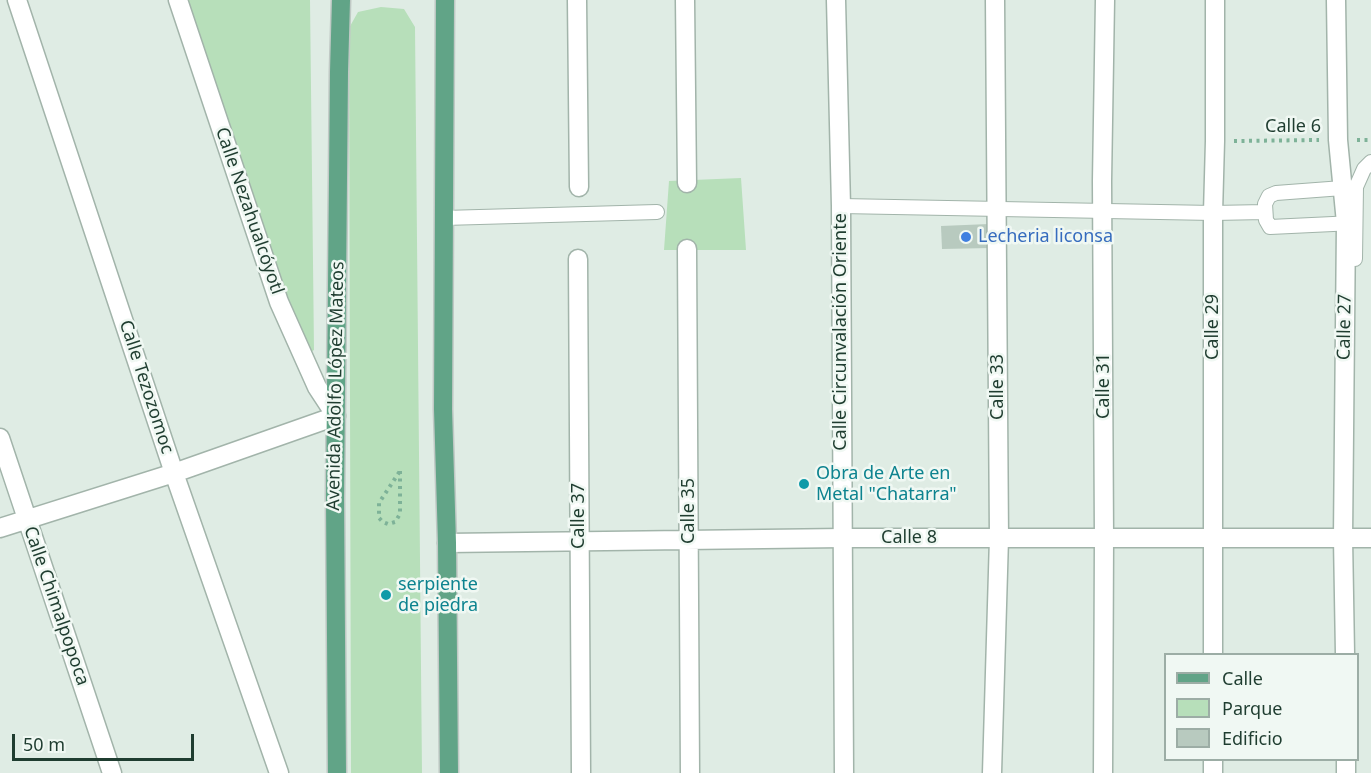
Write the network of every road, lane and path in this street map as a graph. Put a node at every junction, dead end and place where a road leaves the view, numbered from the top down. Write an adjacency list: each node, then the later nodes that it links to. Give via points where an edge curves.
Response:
1 (17, 0): 33 (street, Calle Tezozomoc)
2 (178, 0): 30 (street, Calle Nezahualcóyotl, via 279,302 317,387)
3 (341, 0): 30 (main road, Avenida Adolfo López Mateos)
4 (445, 0): 25 (main road)
5 (577, 0): 17 (street)
6 (685, 0): 16 (street)
7 (836, 0): 19 (street, Calle Circunvalación Oriente)
8 (995, 0): 20 (street, Calle 33)
9 (1105, 0): 21 (street, Calle 31)
10 (1215, 0): 14 (street, Calle 29)
11 (1336, 0): 12 (street, Calle 27)
12 (1338, 140): 13 (path, Calle 6); 14 (path, Calle 6); 18 (street, Calle 27)
13 (1371, 140)
14 (1215, 141): 24 (street, Calle 29)
15 (1371, 162): 18 (lane)
16 (687, 183)
17 (579, 187)
18 (1350, 187): 23 (lane, via 1271,194); 26 (street, Calle 27)
19 (841, 206): 20 (lane); 36 (street, Calle Circunvalación Oriente)
20 (997, 208): 21 (lane); 37 (street, Calle 33)
21 (1103, 210): 24 (lane); 38 (street, Calle 31)
22 (657, 212): 25 (lane)
23 (1265, 212): 24 (lane); 26 (lane, via 1270,227)
24 (1213, 213): 39 (street, Calle 29)
25 (444, 218): 44 (main road)
26 (1351, 223): 29 (lane); 40 (street, Calle 27)
27 (687, 249): 42 (street, Calle 35)
28 (578, 259): 43 (street, Calle 37)
29 (1355, 259)
30 (336, 416): 33 (street); 49 (main road, Avenida Adolfo López Mateos)
31 (0, 438): 34 (street, Calle Chimalpopoca)
32 (400, 471): 32 (path, via 400,514 388,524 379,518 378,503)
33 (174, 473): 34 (street); 48 (street, Calle Tezozomoc)
34 (27, 520): 35 (street); 47 (street, Calle Chimalpopoca)
35 (0, 528)
36 (843, 538): 37 (street, Calle 8); 42 (street, Calle 8); 53 (street, Calle Circunvalación Oriente)
37 (999, 538): 38 (street, Calle 8); 54 (street, Calle 33)
38 (1104, 538): 39 (street, Calle 8); 55 (street, Calle 31)
39 (1214, 538): 40 (street, Calle 8); 45 (street, Calle 29)
40 (1343, 538): 41 (street, Calle 8); 46 (street, Calle 27)
41 (1371, 538)
42 (689, 539): 43 (street, Calle 8); 52 (street, Calle 35)
43 (579, 540): 44 (street, Calle 8); 51 (street, Calle 37)
44 (447, 543): 50 (main road)
45 (1214, 653)
46 (1345, 653)
47 (112, 773)
48 (279, 773)
49 (337, 773)
50 (449, 773)
51 (581, 773)
52 (690, 773)
53 (844, 773)
54 (992, 773)
55 (1103, 773)

